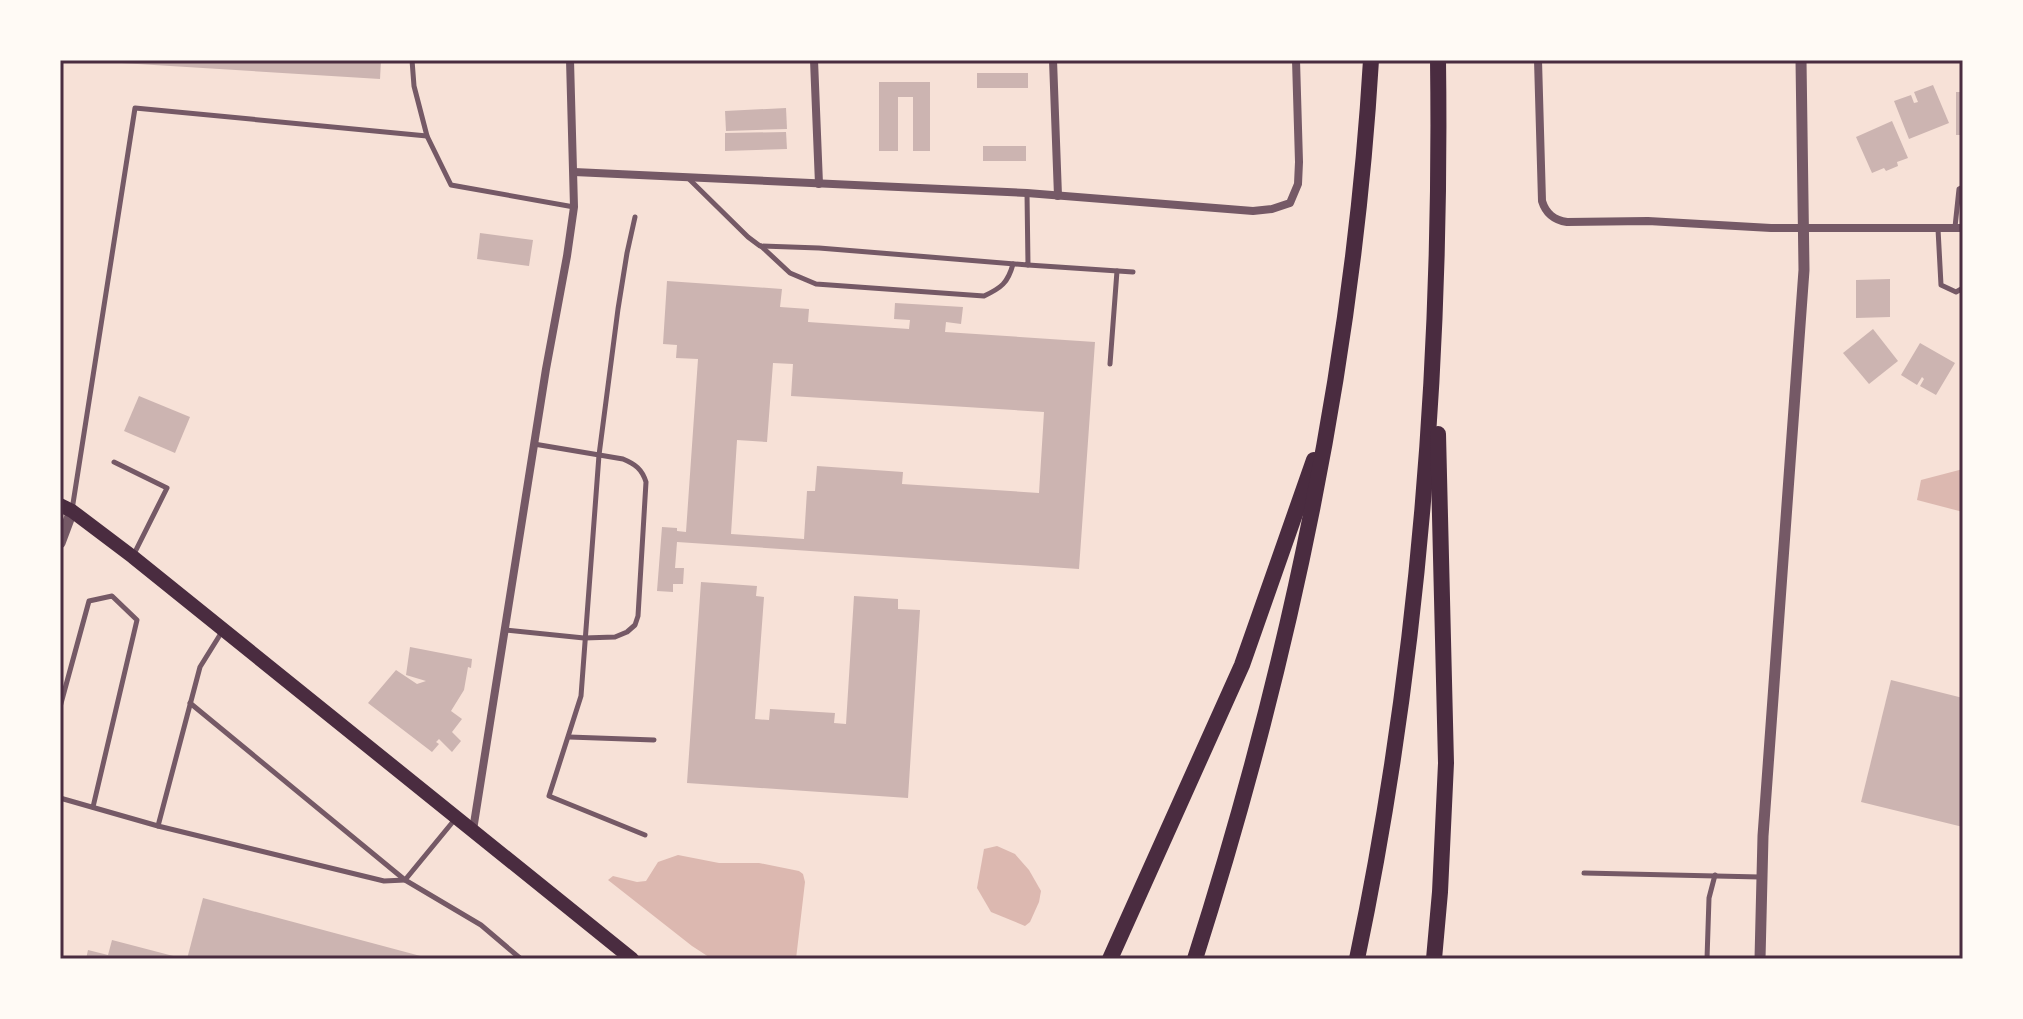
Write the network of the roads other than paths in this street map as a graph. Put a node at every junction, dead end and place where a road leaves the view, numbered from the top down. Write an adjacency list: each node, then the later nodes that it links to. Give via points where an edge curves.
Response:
1 (412, 60): 10 (lane)
2 (570, 60): 11 (street)
3 (814, 60): 13 (street)
4 (1053, 60): 16 (street)
5 (1296, 60): 16 (street, via 1299,162 1290,203 1253,211)
6 (1371, 60): 30 (highway, via 1354,252)
7 (1438, 60): 28 (highway)
8 (1538, 60): 19 (street, via 1542,201 1557,220)
9 (1801, 60): 19 (street)
10 (427, 136): 17 (lane, via 451,185); 34 (lane, via 135,108)
11 (574, 172): 12 (street); 17 (street)
12 (686, 176): 13 (street); 22 (lane)
13 (819, 184): 15 (street)
14 (1963, 187): 21 (lane)
15 (1027, 193): 16 (street); 24 (lane)
16 (1058, 196)
17 (574, 207): 31 (street)
18 (635, 217): 32 (lane)
19 (1805, 228): 20 (street); 52 (street)
20 (1938, 228): 21 (street); 27 (lane, via 1941,285 1956,292)
21 (1959, 228)
22 (760, 246): 23 (lane); 23 (lane, via 790,273 816,284 984,296 1010,277)
23 (1013, 264): 24 (lane)
24 (1028, 265): 25 (lane)
25 (1117, 271): 26 (lane); 29 (lane)
26 (1133, 272)
27 (1963, 288)
28 (1435, 313): 58 (highway, via 1427,472 1409,647 1389,793); 59 (highway, via 1446,763)
29 (1110, 364)
30 (1331, 409): 56 (highway, via 1242,665); 57 (highway, via 1274,685)
31 (534, 444): 32 (lane); 38 (street)
32 (599, 455): 39 (lane); 39 (lane, via 634,464 646,482 638,616 635,625 615,637)
33 (114, 462): 36 (lane, via 167,488)
34 (66, 508): 35 (street); 36 (main road)
35 (60, 543)
36 (133, 557): 37 (main road)
37 (223, 629): 40 (lane, via 200,667); 46 (main road)
38 (504, 630): 39 (lane); 48 (street)
39 (584, 638): 42 (lane, via 581,696)
40 (190, 703): 47 (lane); 53 (lane)
41 (60, 707): 45 (lane, via 89,601 112,596 137,620)
42 (569, 737): 43 (lane); 49 (lane, via 549,796)
43 (654, 740)
44 (60, 798): 45 (lane)
45 (93, 807): 47 (lane)
46 (457, 818): 48 (main road); 53 (lane)
47 (158, 826): 53 (lane, via 384,881)
48 (473, 831): 54 (main road)
49 (645, 835)
50 (1584, 873): 51 (lane)
51 (1715, 875): 52 (lane); 60 (lane)
52 (1760, 877): 61 (street)
53 (405, 880): 55 (lane, via 481,925)
54 (630, 958)
55 (521, 959)
56 (1110, 959)
57 (1195, 959)
58 (1357, 959)
59 (1434, 959)
60 (1707, 959)
61 (1760, 959)

